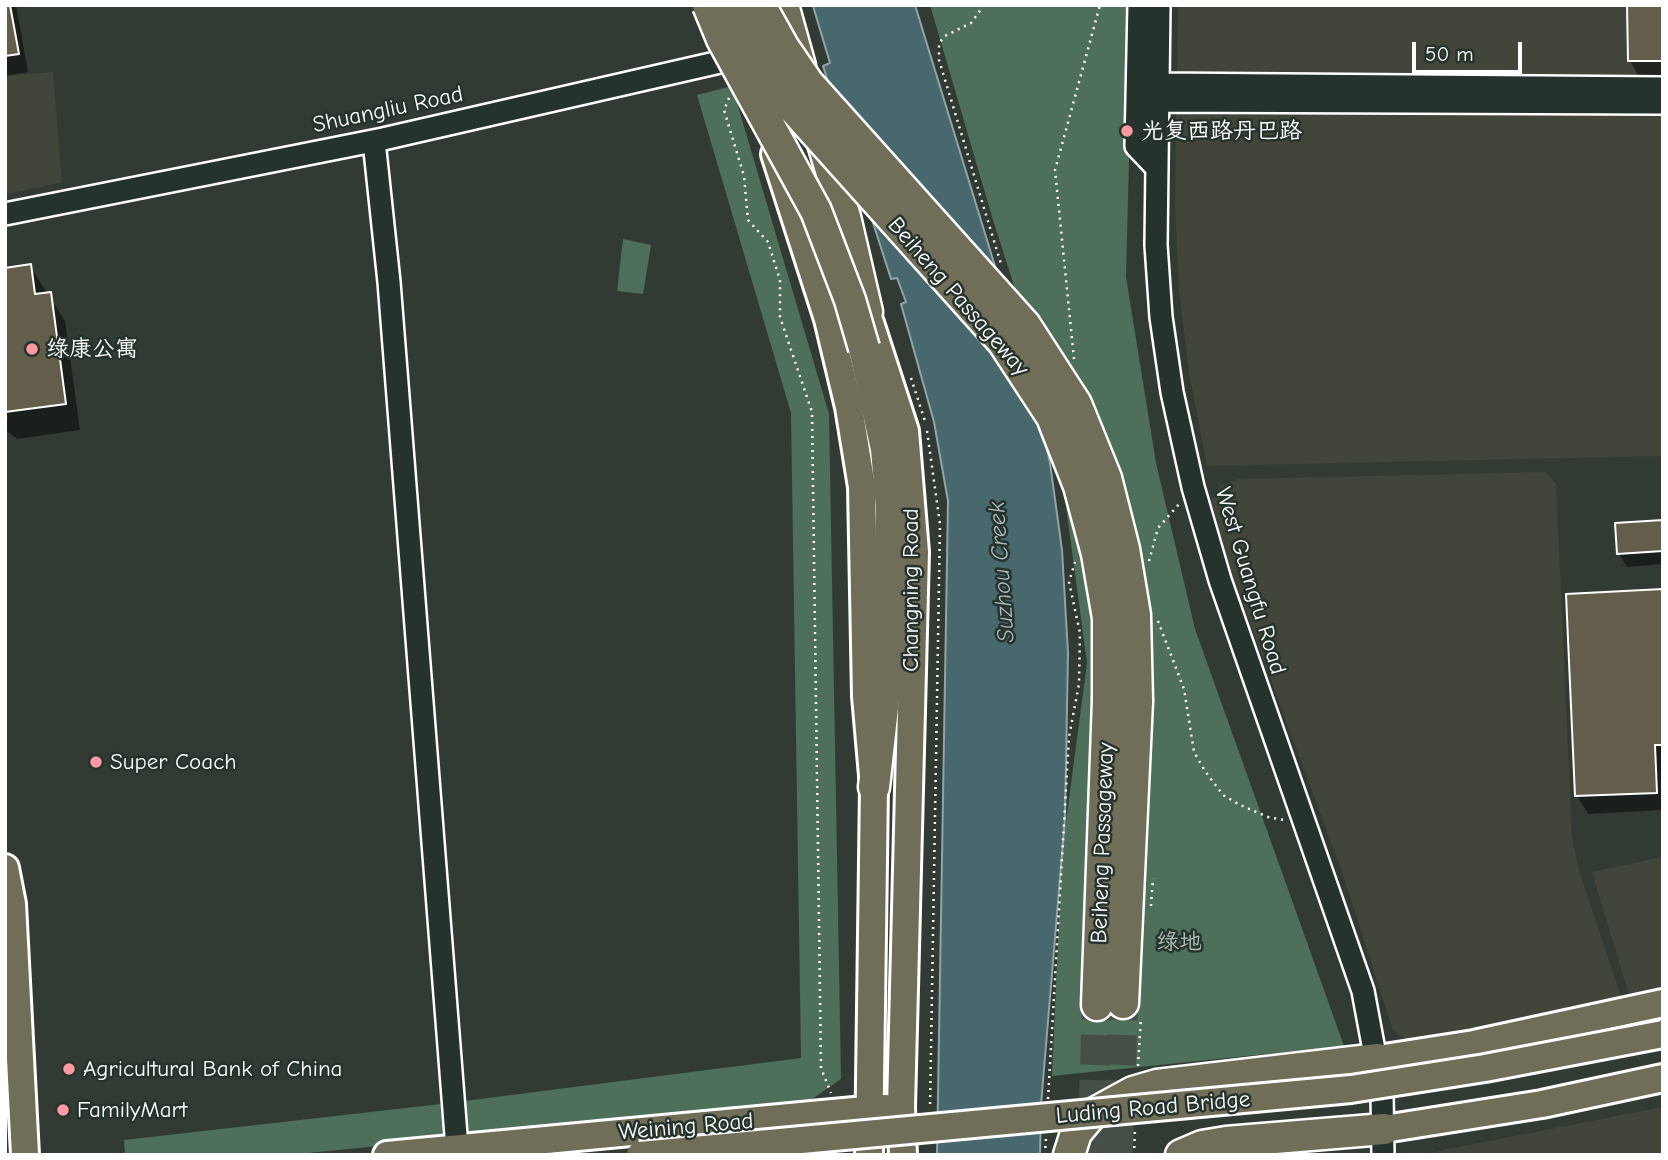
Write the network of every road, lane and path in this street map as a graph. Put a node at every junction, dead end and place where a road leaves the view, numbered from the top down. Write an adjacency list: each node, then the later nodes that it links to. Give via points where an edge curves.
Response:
1 (708, 5): 25 (highway, bridge, via 722,40 816,211 850,300 876,394 891,508 891,583)
2 (730, 5): 3 (highway, Beiheng Passageway, bridge, via 760,63 786,100 1003,342 1052,417 1080,486 1108,618 1110,1004 1137,701 1135,615 1106,478 1076,404 1025,325 808,83); 9 (main road, Changning Road)
3 (760, 5)
4 (769, 5): 8 (main road, Changning Road)
5 (783, 5): 18 (highway, bridge, via 845,217)
6 (984, 5): 17 (path, via 971,23 939,43 939,60)
7 (1149, 13): 11 (street, West Guangfu Road); 15 (street, via 1136,146)
8 (780, 47): 9 (street, Shuangliu Road); 18 (main road, Changning Road)
9 (743, 57): 14 (street, Shuangliu Road); 25 (main road, Changning Road, via 828,319 849,407 862,487 866,696)
10 (1663, 88): 11 (street)
11 (1157, 92): 13 (street); 15 (street, West Guangfu Road)
12 (730, 94): 33 (path, via 724,110 744,176 748,220 768,242 780,280 780,317 812,412 821,1068)
13 (1663, 103)
14 (374, 141): 16 (street, Shuangliu Road); 39 (street)
15 (1156, 167): 21 (street, West Guangfu Road, via 1161,317)
16 (5, 214)
17 (1006, 271)
18 (867, 312): 35 (main road, Changning Road, via 905,432 915,552)
19 (1063, 343): 20 (path)
20 (1072, 351)
21 (1193, 487): 23 (path, via 1158,528); 26 (street, West Guangfu Road, via 1244,654)
22 (1083, 558): 34 (path, via 1075,562 1069,582 1080,634 1079,684 1069,737)
23 (1147, 570)
24 (1154, 612): 26 (path, via 1184,689 1194,752 1205,771 1223,795 1240,805 1268,817)
25 (874, 787): 36 (main road, Changning Road)
26 (1305, 824): 31 (street, West Guangfu Road, via 1363,991)
27 (5, 868): 40 (main road, via 12,904)
28 (1663, 1003): 31 (main road)
29 (1663, 1034): 42 (main road, Luding Road Bridge, bridge, via 1352,1089)
30 (1663, 1051): 43 (main road, Luding Road Bridge, via 1355,1105)
31 (1378, 1059): 38 (street, West Guangfu Road); 47 (highway, via 1157,1085 1133,1092 1091,1115 1076,1133)
32 (1663, 1078): 38 (main road)
33 (831, 1093)
34 (1048, 1099)
35 (901, 1107): 36 (main road, Weining Road); 45 (main road, Changning Road)
36 (870, 1110): 39 (main road, Weining Road); 44 (main road, Changning Road)
37 (1047, 1127): 46 (path)
38 (1384, 1142): 48 (highway, via 1226,1142)
39 (457, 1148): 41 (main road, Weining Road)
40 (25, 1155)
41 (387, 1155)
42 (640, 1155)
43 (830, 1155)
44 (869, 1155)
45 (903, 1155)
46 (1045, 1155)
47 (1069, 1155)
48 (1181, 1155)

